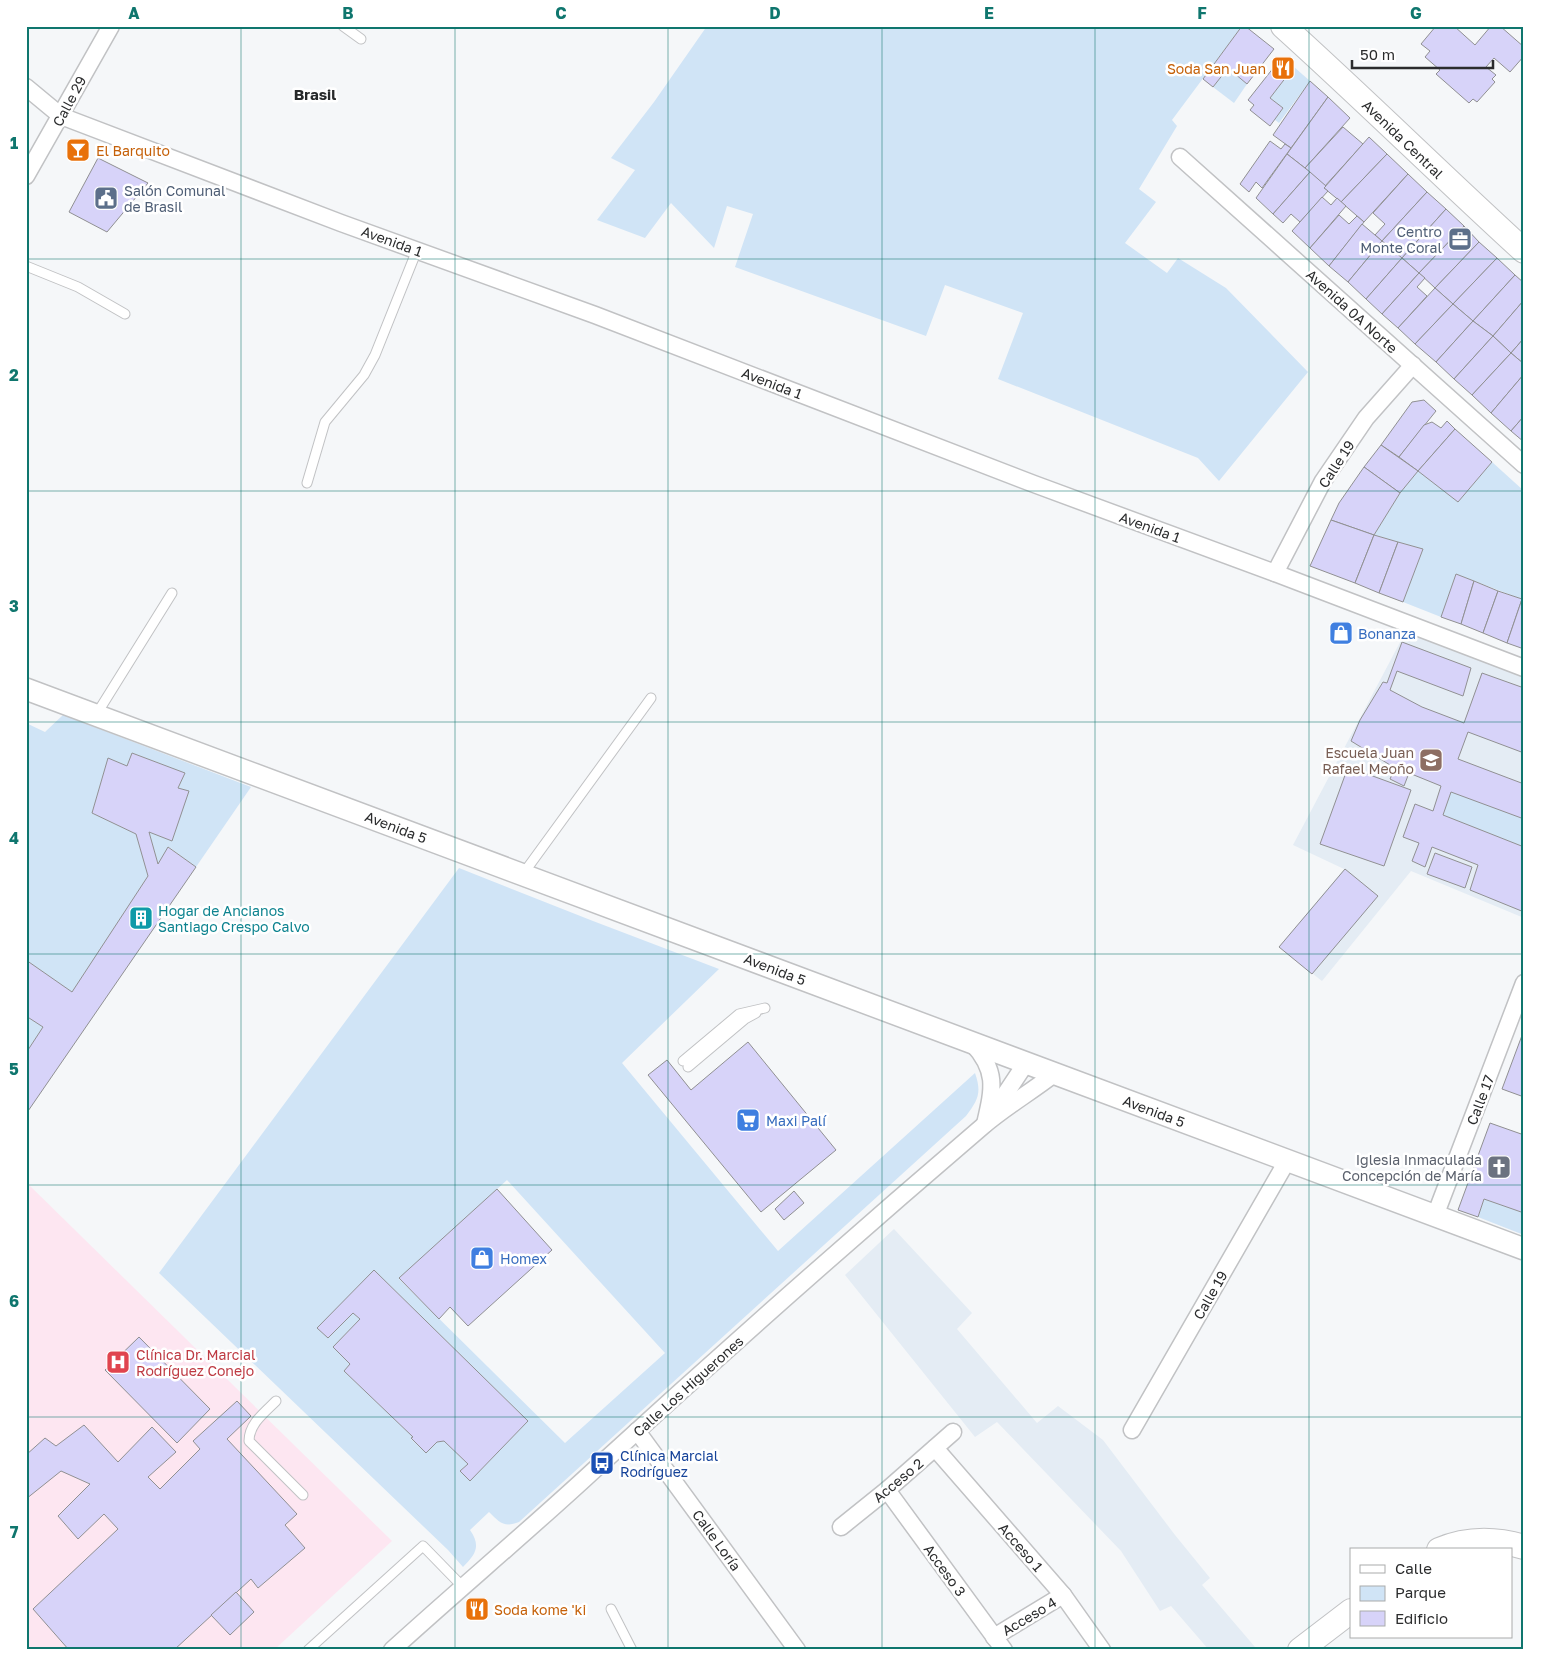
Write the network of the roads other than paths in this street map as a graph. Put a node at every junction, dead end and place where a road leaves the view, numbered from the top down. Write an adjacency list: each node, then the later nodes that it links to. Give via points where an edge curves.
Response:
1 (111, 26): 6 (street, Calle 29)
2 (343, 26): 4 (lane)
3 (1283, 26): 10 (main road, Avenida Central)
4 (361, 38)
5 (26, 87): 6 (street, Avenida 1)
6 (61, 116): 8 (street, Calle 29); 9 (street, Avenida 1)
7 (1180, 157): 13 (street, Avenida 0A Norte)
8 (26, 176)
9 (417, 250): 15 (lane, via 375,355 364,375 325,422); 16 (street, Avenida 1)
10 (1524, 251)
11 (26, 266): 12 (lane, via 78,287)
12 (125, 314)
13 (1413, 365): 14 (street, Avenida 0A Norte); 16 (street, Calle 19, via 1366,418 1323,481)
14 (1524, 465)
15 (307, 483)
16 (1275, 573): 18 (street, Avenida 1)
17 (172, 593): 21 (lane)
18 (1524, 668)
19 (26, 689): 21 (street, Avenida 5)
20 (651, 698): 22 (lane)
21 (96, 715): 22 (street, Avenida 5)
22 (522, 874): 24 (street, Avenida 5)
23 (1524, 983): 30 (street, Calle 17)
24 (972, 1043): 25 (street, Avenida 5); 28 (street, via 984,1057 991,1076)
25 (1026, 1063): 27 (street, Avenida 5); 28 (street, Calle Los Higuerones)
26 (686, 1064): 26 (lane, via 739,1014 765,1008 745,1019)
27 (1054, 1074): 28 (street, Calle Los Higuerones); 29 (street, Avenida 5)
28 (986, 1124): 34 (street, Calle Los Higuerones)
29 (1287, 1161): 30 (street, Avenida 5); 33 (street, Calle 19)
30 (1435, 1216): 31 (street, Avenida 5)
31 (1524, 1249)
32 (276, 1402): 38 (lane, via 253,1425 249,1441)
33 (1132, 1430)
34 (637, 1431): 42 (street, Calle Los Higuerones); 50 (street, Calle Loría)
35 (953, 1432): 36 (street, Acceso 2)
36 (935, 1448): 37 (street, Acceso 2); 43 (street, Acceso 1)
37 (887, 1490): 39 (street, Acceso 2); 46 (street, Acceso 3)
38 (303, 1495)
39 (841, 1527)
40 (1524, 1547): 41 (main road, via 1479,1540)
41 (1444, 1548)
42 (462, 1586): 47 (lane, via 423,1546); 48 (street, Calle Los Higuerones)
43 (1063, 1594): 46 (street, Acceso 4); 51 (street, Acceso 1)
44 (611, 1608): 49 (lane)
45 (1350, 1612): 52 (main road)
46 (999, 1643)
47 (308, 1650)
48 (392, 1650)
49 (632, 1650)
50 (797, 1650)
51 (1102, 1650)
52 (1300, 1650)

